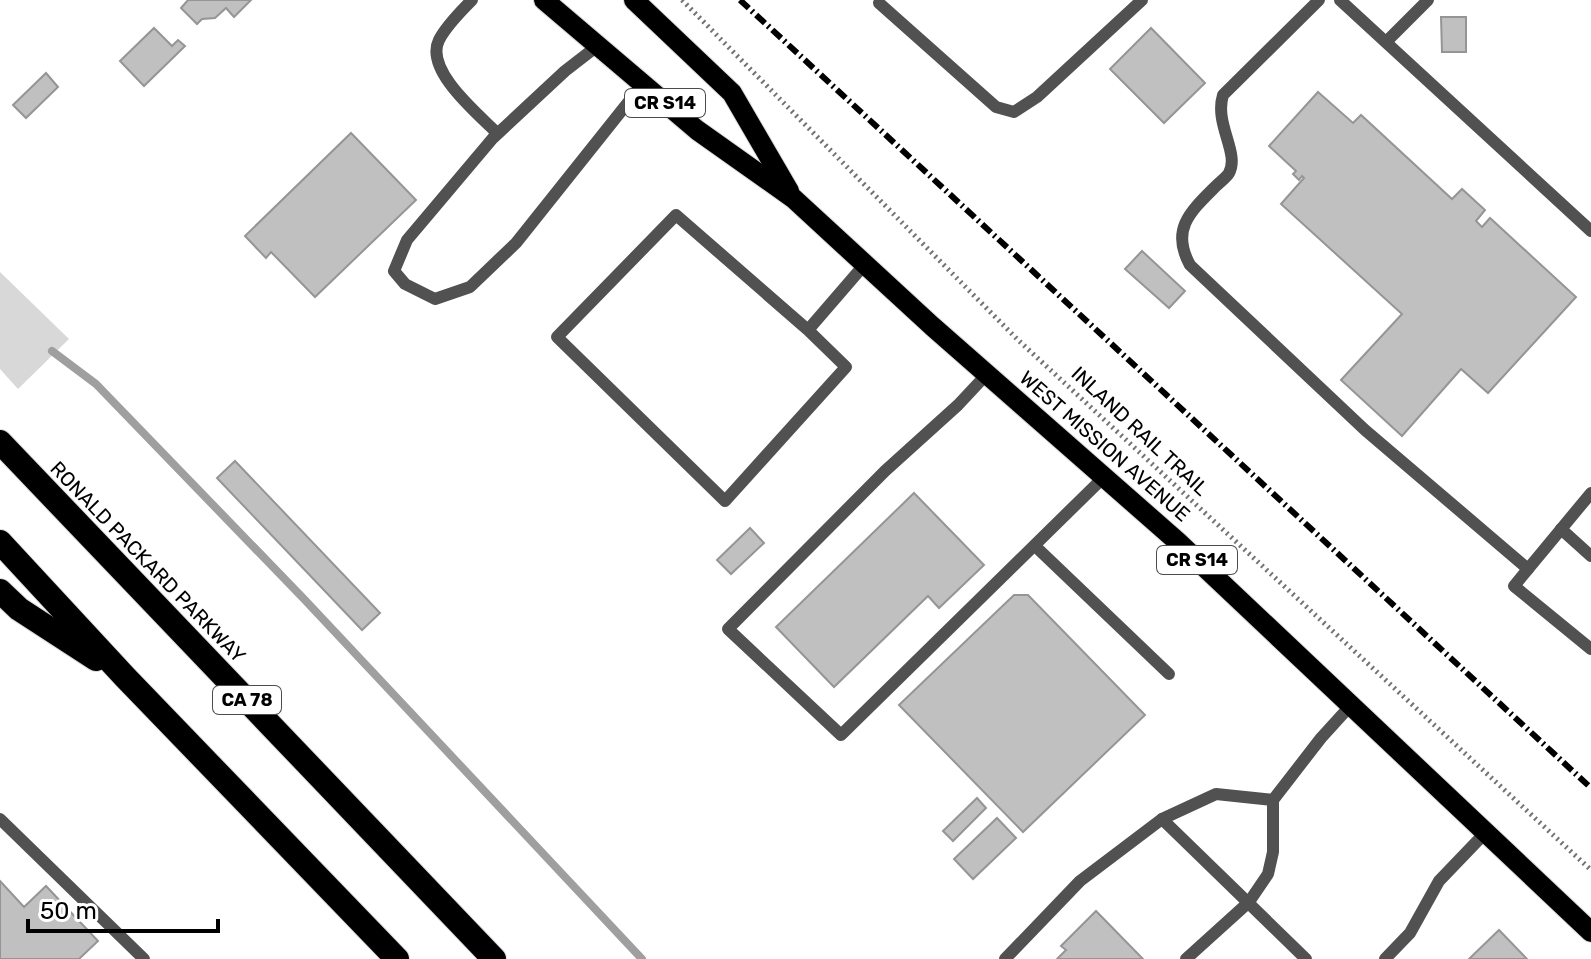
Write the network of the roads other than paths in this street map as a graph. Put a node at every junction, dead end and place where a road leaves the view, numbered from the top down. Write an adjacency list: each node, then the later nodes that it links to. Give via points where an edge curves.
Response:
1 (544, 0): 10 (main road, WEST MISSION AVENUE / CR S14)
2 (634, 0): 13 (main road, WEST MISSION AVENUE / CR S14, via 732,93)
3 (1142, 0): 8 (lane, via 1014,112 996,107)
4 (1319, 0): 25 (lane, via 1223,95 1218,109 1232,155 1230,172 1193,209 1181,249 1190,265 1365,430)
5 (1340, 0): 9 (lane)
6 (1428, 0): 9 (lane)
7 (467, 1): 12 (lane, via 438,42 440,66)
8 (879, 3)
9 (1386, 42): 14 (lane)
10 (596, 47): 11 (main road, WEST MISSION AVENUE / CR S14); 12 (lane)
11 (642, 85): 12 (lane, via 516,243 470,287 435,299 405,284 394,271 407,240); 13 (main road, WEST MISSION AVENUE / CR S14)
12 (497, 133)
13 (793, 198): 15 (main road, WEST MISSION AVENUE / CR S14)
14 (1591, 231)
15 (865, 264): 16 (lane); 17 (main road, WEST MISSION AVENUE / CR S14)
16 (808, 330): 16 (lane, via 676,215 557,337 725,501 846,367)
17 (987, 374): 19 (main road, WEST MISSION AVENUE / CR S14); 23 (lane, via 728,629 841,735)
18 (0, 442): 39 (highway, RONALD PACKARD PARKWAY / CA 78)
19 (1104, 477): 23 (lane); 30 (main road, WEST MISSION AVENUE / CR S14)
20 (1591, 493): 21 (lane)
21 (1561, 529): 24 (lane); 25 (lane)
22 (0, 542): 29 (highway)
23 (1035, 546): 28 (lane)
24 (1591, 556)
25 (1528, 569): 27 (lane, via 1514,586)
26 (0, 591): 29 (highway, via 19,609)
27 (1591, 649)
28 (1169, 674)
29 (125, 677): 38 (highway)
30 (1351, 705): 31 (lane); 34 (main road, WEST MISSION AVENUE / CR S14)
31 (1273, 800): 33 (lane, via 1216,794); 35 (lane, via 1268,874)
32 (0, 819): 37 (lane)
33 (1162, 819): 35 (lane); 40 (lane, via 1080,881)
34 (1486, 832): 36 (main road, WEST MISSION AVENUE / CR S14); 43 (lane, via 1439,881 1410,933)
35 (1249, 902): 41 (lane); 42 (lane)
36 (1591, 932)
37 (144, 959)
38 (397, 959)
39 (494, 959)
40 (1005, 959)
41 (1186, 959)
42 (1306, 959)
43 (1385, 959)

